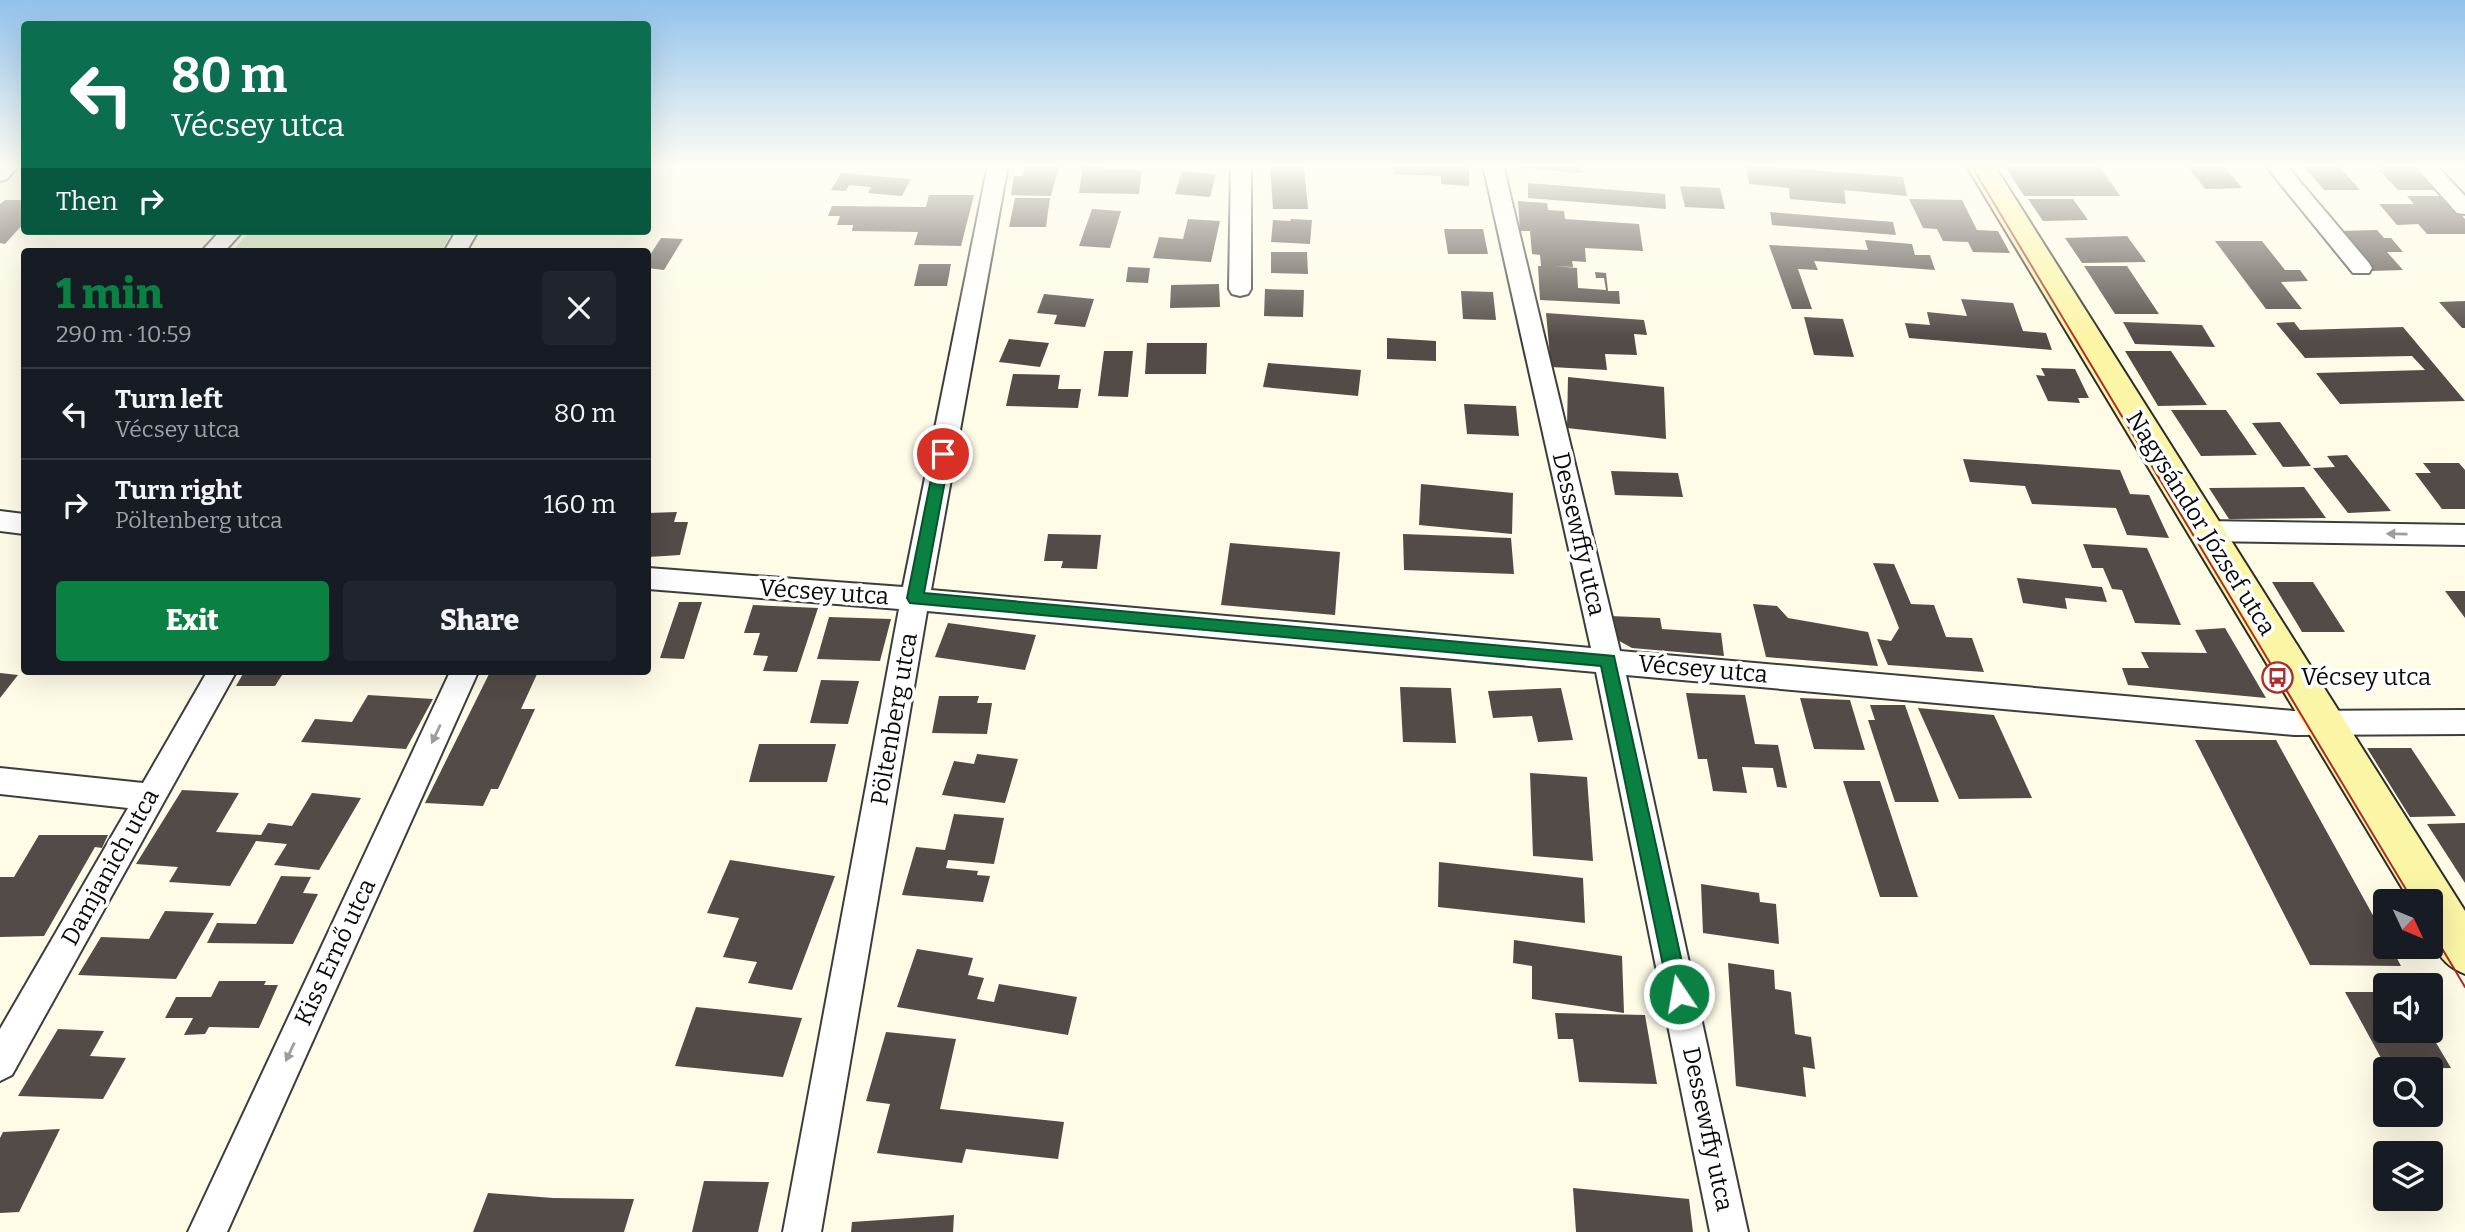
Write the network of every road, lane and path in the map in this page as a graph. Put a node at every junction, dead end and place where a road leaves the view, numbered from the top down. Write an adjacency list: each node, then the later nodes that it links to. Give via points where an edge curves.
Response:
1 (987, 222): 15 (street, Pöltenberg utca)
2 (1241, 222): 9 (street)
3 (1506, 222): 16 (street, Dessewffy utca)
4 (2015, 222): 12 (street, Nagysándor József utca)
5 (2323, 222): 8 (street)
6 (228, 235): 7 (street)
7 (216, 248)
8 (2361, 268)
9 (1240, 289)
10 (0, 521): 11 (street)
11 (21, 524)
12 (2204, 531): 13 (street, one-way to 12); 20 (street, Nagysándor József utca)
13 (2464, 536)
14 (651, 578): 15 (street, Vécsey utca)
15 (915, 598): 16 (street, Vécsey utca); 26 (street, Pöltenberg utca)
16 (1608, 660): 20 (street, Vécsey utca); 27 (street, Dessewffy utca)
17 (220, 675): 22 (street, Damjanich utca)
18 (463, 675): 25 (street, Kiss Ernő utca, one-way to 25)
19 (2465, 722): 20 (street, Vécsey utca)
20 (2327, 724): 23 (street, Nagysándor József utca)
21 (0, 781): 22 (street)
22 (150, 797): 24 (street, Damjanich utca)
23 (2465, 952)
24 (0, 1063)
25 (207, 1232)
26 (802, 1232)
27 (1730, 1232)

